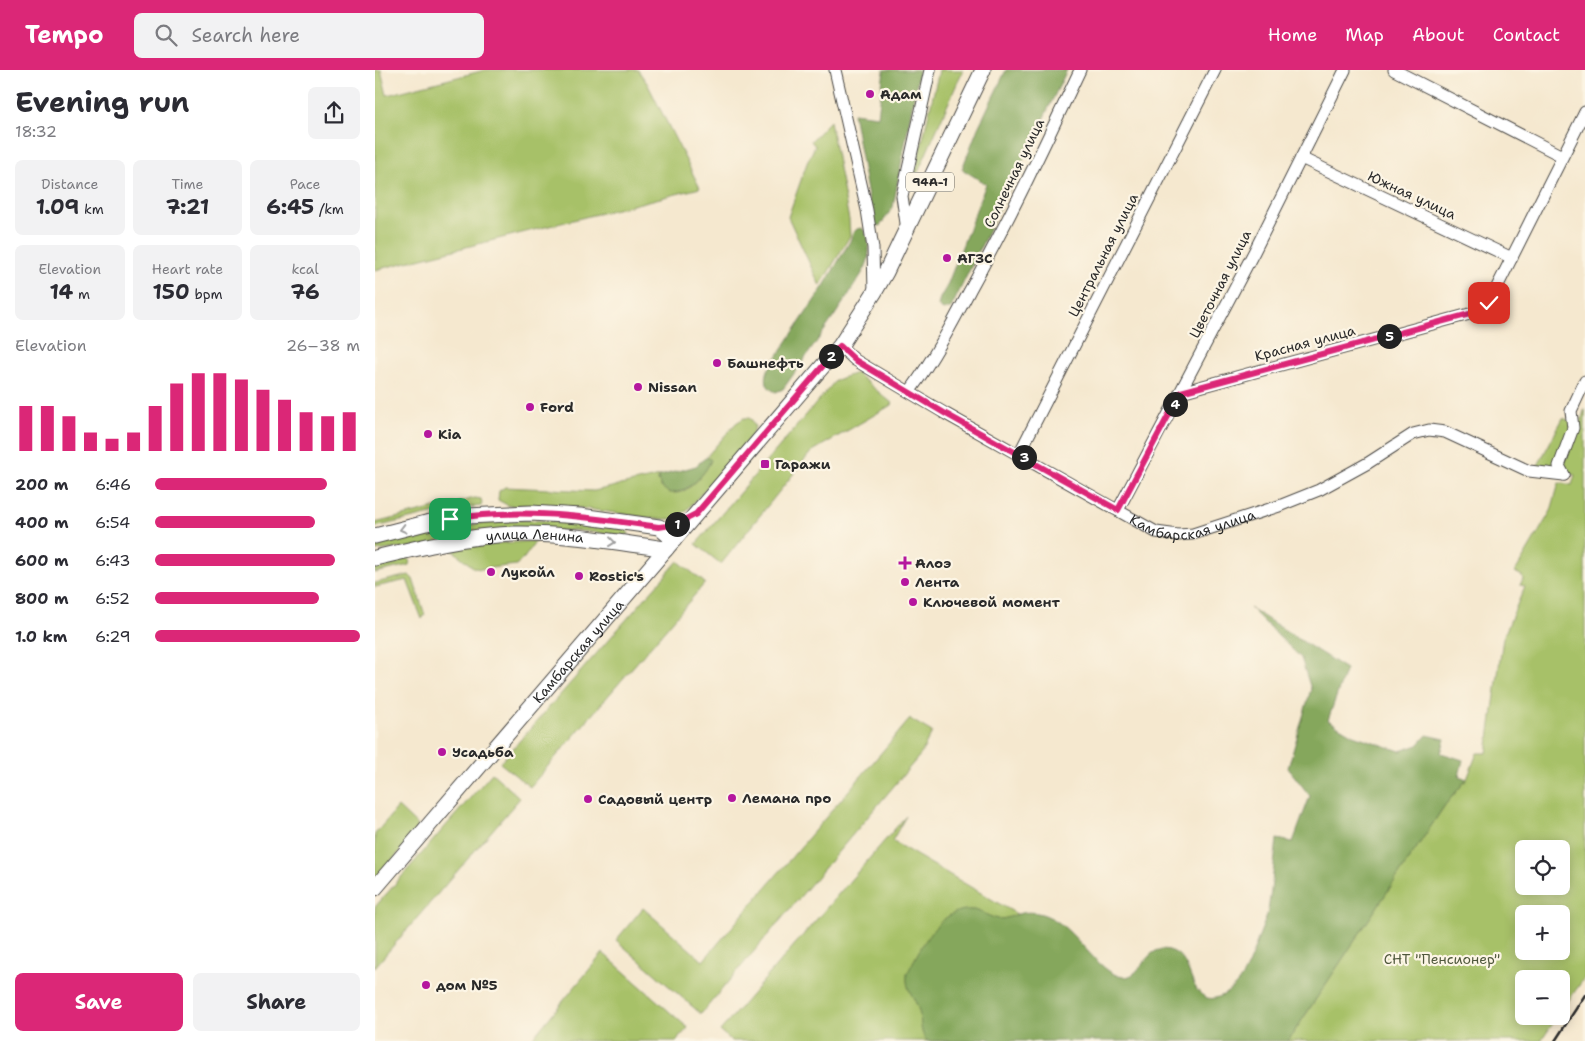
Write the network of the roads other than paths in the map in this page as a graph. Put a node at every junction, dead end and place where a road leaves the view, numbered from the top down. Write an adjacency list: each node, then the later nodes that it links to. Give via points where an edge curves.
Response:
1 (835, 70): 13 (street, via 867,210 873,248)
2 (930, 70): 11 (street, via 902,196)
3 (983, 70): 11 (main road, 94А-1)
4 (1081, 70): 16 (street, Солнечная улица, via 1000,236 953,322)
5 (1215, 70): 18 (street, Центральная улица)
6 (1345, 70): 10 (street, Цветочная улица)
7 (1394, 70): 9 (street)
8 (1585, 112): 9 (street, Красная улица)
9 (1562, 156): 12 (street, Красная улица)
10 (1301, 158): 12 (street, Южная улица); 17 (street, Цветочная улица)
11 (907, 231): 13 (main road, 94А-1)
12 (1512, 258): 17 (street, Красная улица, via 1489,303 1477,312)
13 (874, 294): 14 (main road, Камбарская улица)
14 (840, 346): 16 (street, Камбарская улица, via 855,360); 20 (main road, Камбарская улица)
15 (1585, 381): 19 (street, Камбарская улица, via 1571,411 1573,428 1559,466 1564,475 1529,471 1445,432 1429,430 1413,434 1319,490 1193,534 1156,532)
16 (910, 391): 18 (street, Камбарская улица)
17 (1181, 392): 19 (street, Цветочная улица)
18 (1019, 454): 19 (street, Камбарская улица)
19 (1118, 510)
20 (696, 514): 21 (main road, via 671,526); 23 (main road, Камбарская улица)
21 (659, 527): 22 (main road, улица Ленина, one-way to 22, via 556,514 510,513 450,519); 23 (main road)
22 (375, 536)
23 (670, 544): 24 (main road, улица Ленина, one-way to 23, via 446,542 513,534); 25 (main road, Камбарская улица)
24 (375, 558)
25 (375, 888)

